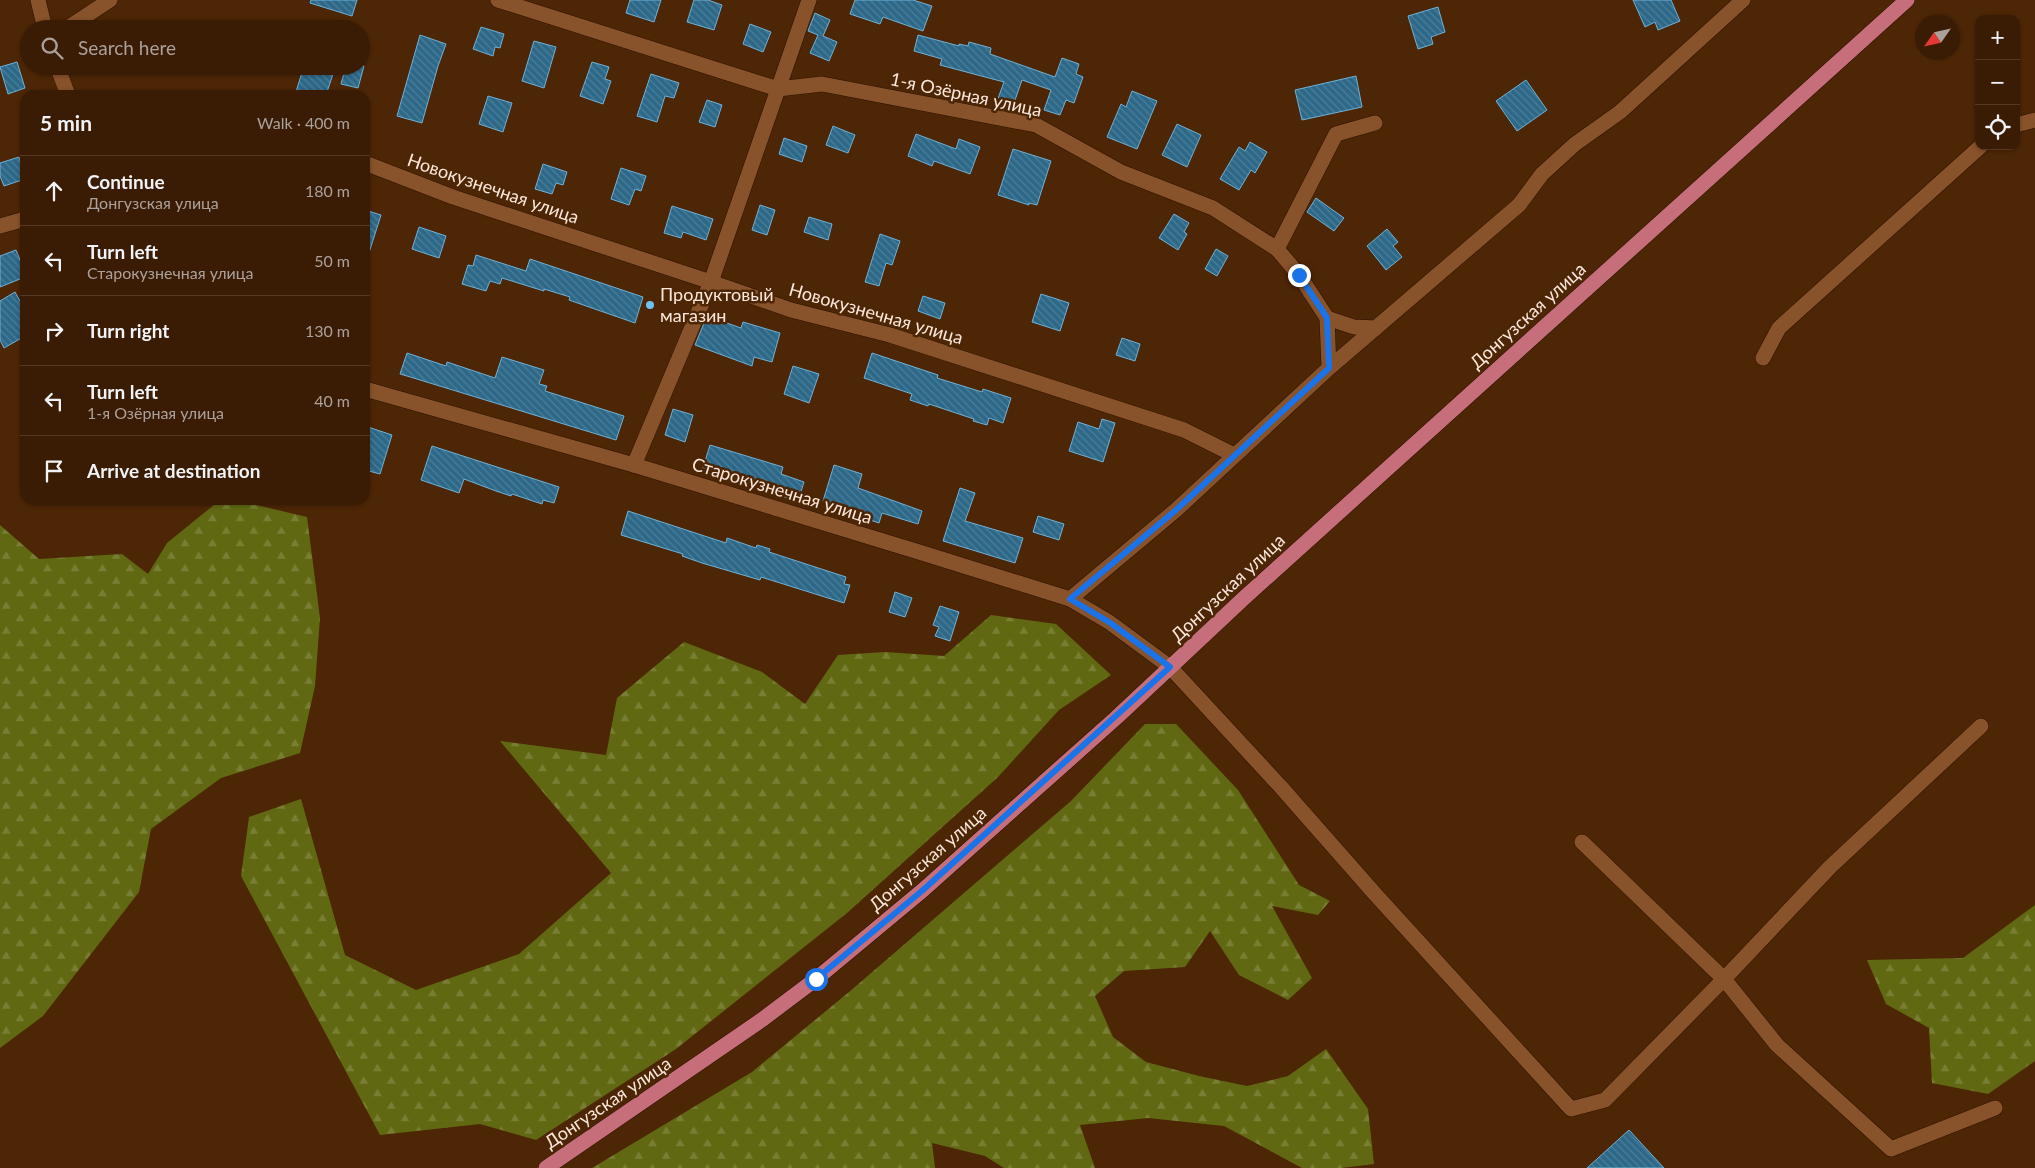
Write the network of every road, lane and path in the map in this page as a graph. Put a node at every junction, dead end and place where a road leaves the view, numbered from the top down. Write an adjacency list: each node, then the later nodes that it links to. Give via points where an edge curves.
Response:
1 (38, 0): 7 (street)
2 (110, 0): 8 (street)
3 (498, 0): 10 (street, 1-я Озёрная улица)
4 (809, 0): 10 (street)
5 (1742, 0): 22 (street, via 1620,112 1575,144 1542,174 1519,204)
6 (1907, 0): 29 (main road, Донгузская улица)
7 (43, 20)
8 (80, 20)
9 (60, 75): 11 (street)
10 (778, 89): 19 (street, 1-я Озёрная улица, via 822,84 1036,125 1121,172 1214,208); 20 (street)
11 (66, 90)
12 (2035, 120): 14 (street)
13 (1375, 123): 19 (street, via 1336,134)
14 (2020, 124)
15 (1977, 150): 23 (street, via 1779,328)
16 (370, 165): 20 (street, Новокузнечная улица, via 453,197)
17 (20, 220): 18 (street)
18 (0, 226)
19 (1277, 249): 21 (street, 1-я Озёрная улица, via 1299,275)
20 (711, 282): 26 (street, Новокузнечная улица, via 791,310 890,334 1184,430); 27 (street)
21 (1327, 318): 22 (street, via 1354,328); 24 (street)
22 (1376, 328): 24 (street)
23 (1762, 358)
24 (1329, 368): 26 (street)
25 (370, 390): 27 (street, Старокузнечная улица)
26 (1234, 455): 28 (street, via 1176,510)
27 (634, 465): 28 (street, Старокузнечная улица)
28 (1070, 599): 29 (street, Старокузнечная улица, via 1109,622)
29 (1170, 667): 32 (street, Старокузнечная улица, via 1571,1109 1605,1100); 34 (main road, Донгузская улица, via 923,890 816,979 716,1053)
30 (1981, 726): 32 (street, via 1830,867)
31 (1582, 842): 32 (street)
32 (1724, 979): 33 (street, via 1777,1045 1891,1149)
33 (1995, 1108)
34 (546, 1168)

